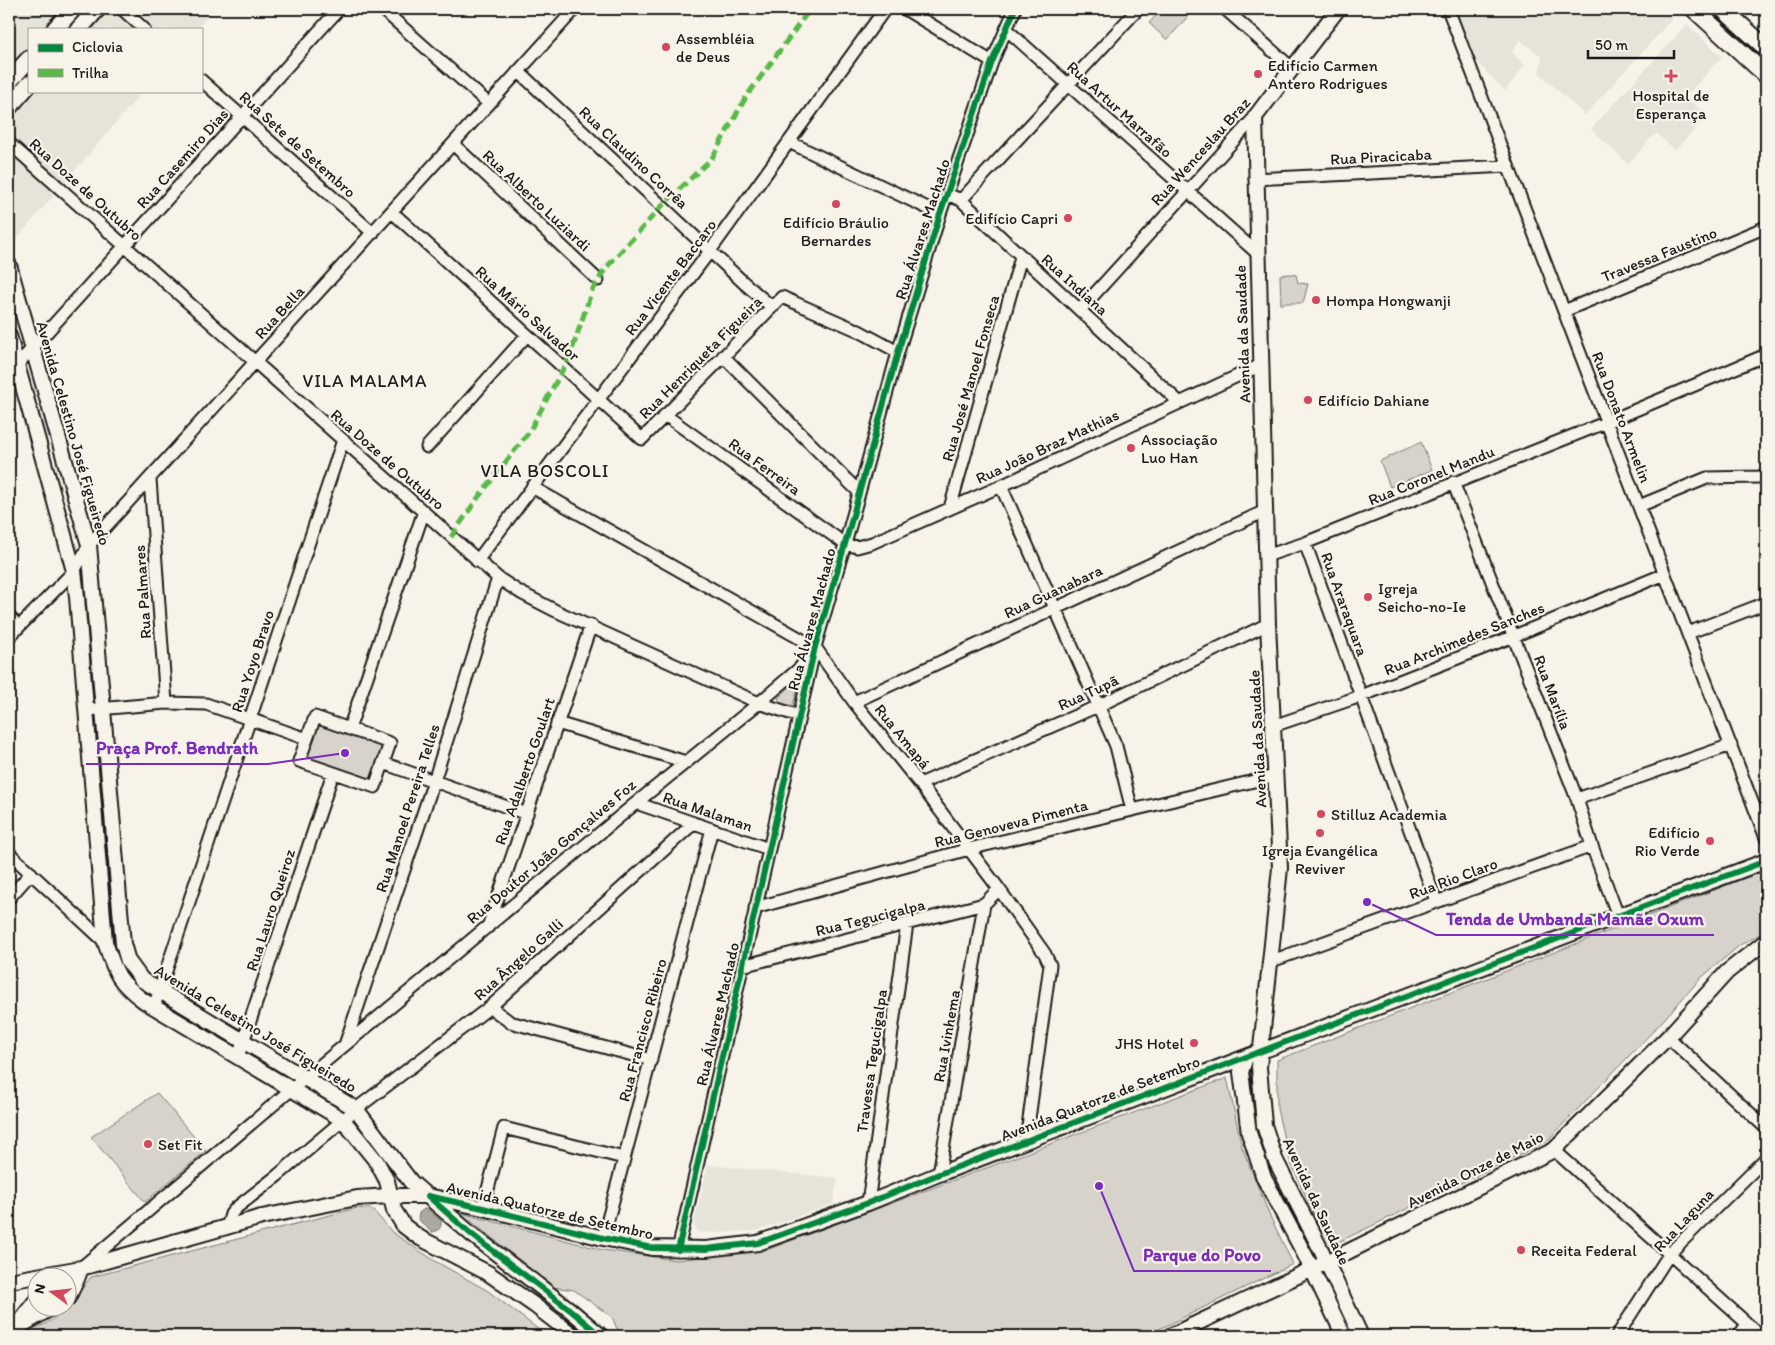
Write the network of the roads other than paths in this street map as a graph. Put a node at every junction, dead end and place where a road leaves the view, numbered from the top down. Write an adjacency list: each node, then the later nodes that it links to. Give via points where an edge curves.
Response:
1 (73, 9): 16 (main road)
2 (97, 9): 17 (main road)
3 (122, 9): 18 (street)
4 (339, 9): 32 (street, Rua Casemiro Dias)
5 (382, 9): 30 (street)
6 (575, 9): 24 (street, Rua Bella)
7 (885, 9): 34 (street, Rua Vicente Baccaro)
8 (904, 9): 22 (street)
9 (1015, 9): 19 (street, Rua Álvares Machado)
10 (1138, 9): 28 (street)
11 (1224, 9): 23 (street)
12 (1338, 9): 23 (street, Rua Wenceslau Braz)
13 (1448, 9): 37 (street, Rua Donato Armelin)
14 (1694, 9): 25 (main road)
15 (1723, 9): 20 (main road)
16 (56, 28)
17 (80, 28)
18 (143, 28)
19 (1006, 30): 22 (street, Rua Álvares Machado); 28 (street, Rua Artur Marrafão)
20 (1766, 48)
21 (28, 60): 26 (main road)
22 (992, 62): 40 (street, Rua Álvares Machado)
23 (1293, 69): 33 (street, Rua Wenceslau Braz)
24 (518, 71): 30 (street, Rua Bella); 47 (street, Rua Claudino Corrêa)
25 (1766, 75)
26 (9, 81)
27 (202, 81): 32 (street, Rua Sete de Setembro)
28 (1068, 84): 39 (street, Rua Artur Marrafão); 41 (street)
29 (28, 85): 31 (main road)
30 (489, 104): 36 (street, Rua Bella)
31 (9, 106)
32 (242, 116): 45 (street, Rua Sete de Setembro); 46 (street, Rua Casemiro Dias)
33 (1255, 116): 38 (street, Avenida da Saudade); 39 (street, Rua Wenceslau Braz)
34 (788, 142): 43 (street); 47 (street, Rua Vicente Baccaro)
35 (9, 143): 46 (street, Rua Doze de Outubro)
36 (454, 144): 42 (street, Rua Bella); 51 (street, Rua Alberto Luziardi)
37 (1508, 166): 38 (street, Rua Piracicaba); 54 (street, Rua Donato Armelin)
38 (1255, 179): 48 (street, Avenida da Saudade)
39 (1188, 191): 48 (street, Rua Artur Marrafão); 53 (street, Rua Wenceslau Braz)
40 (948, 194): 41 (street, Rua Indiana); 43 (street, Rua Álvares Machado)
41 (961, 200): 49 (street, Rua Indiana)
42 (392, 212): 45 (street, Rua Bella); 55 (street, Rua Mário Salvador)
43 (940, 214): 58 (street, Rua Álvares Machado)
44 (1766, 228): 54 (street, Travessa Faustino)
45 (373, 233): 61 (street, Rua Bella)
46 (124, 246): 57 (street, Rua Casemiro Dias); 61 (street, Rua Doze de Outubro)
47 (710, 251): 52 (street, Rua Claudino Corrêa); 64 (street, Rua Vicente Baccaro)
48 (1258, 254): 62 (street, Avenida da Saudade)
49 (1021, 257): 53 (street, Rua Indiana); 78 (street, Rua José Manoel Fonseca)
50 (9, 265): 57 (street, Avenida Celestino José Figueiredo)
51 (598, 280)
52 (772, 307): 58 (street, Rua Henriqueta Figueira, via 782,297); 60 (street, Rua Henriqueta Figueira)
53 (1080, 310): 65 (street, Rua Indiana)
54 (1564, 311): 67 (street, Rua Donato Armelin)
55 (527, 334): 64 (street, Rua Mário Salvador); 70 (street)
56 (9, 336): 63 (street, Avenida Celestino José Figueiredo)
57 (32, 348): 63 (street, Rua Casemiro Dias); 83 (street, Avenida Celestino José Figueiredo)
58 (898, 352): 76 (street, Rua Álvares Machado)
59 (1766, 355): 67 (street, Rua Coronel Mandu)
60 (723, 356): 66 (street, Rua Henriqueta Figueira); 76 (street)
61 (256, 362): 69 (street, Rua Doze de Outubro); 72 (street, Rua Bella)
62 (1261, 365): 65 (street, Rua João Braz Mathias); 79 (street, Avenida da Saudade)
63 (13, 369): 86 (street, Avenida Celestino José Figueiredo)
64 (598, 399): 68 (street, Rua Mário Salvador); 75 (street, Rua Vicente Baccaro)
65 (1179, 402): 74 (street, Rua João Braz Mathias)
66 (665, 415): 68 (street, Rua Henriqueta Figueira); 82 (street, Rua Ferreira)
67 (1607, 422): 73 (street, Rua Coronel Mandu); 77 (street, Rua Donato Armelin)
68 (642, 439)
69 (343, 440): 80 (street, Rua Doze de Outubro); 107 (street, Rua Yoyo Bravo)
70 (428, 447)
71 (1766, 475): 77 (street, via 1707,478)
72 (150, 479): 83 (street, Rua Bella); 101 (street, Rua Palmares)
73 (1453, 482): 81 (street, Rua Coronel Mandu); 96 (street, Rua Marília)
74 (1001, 486): 78 (street, Rua João Braz Mathias); 90 (street)
75 (532, 487): 85 (street, Rua Vicente Baccaro); 98 (street, Rua Amapá)
76 (859, 492): 82 (street, Rua Álvares Machado)
77 (1639, 506): 87 (street, Rua Donato Armelin)
78 (950, 508): 82 (street, Rua João Braz Mathias, via 872,543 857,547)
79 (1265, 511): 84 (street, Avenida da Saudade); 90 (street, Rua Guanabara)
80 (424, 512): 85 (street, Rua Doze de Outubro); 110 (street)
81 (1305, 543): 84 (street, Rua Coronel Mandu); 99 (street, Rua Araraquara)
82 (845, 544): 98 (street, Rua Álvares Machado)
83 (90, 545): 86 (street, Rua Bella); 104 (street, Avenida Celestino José Figueiredo)
84 (1266, 556): 92 (street, Avenida da Saudade)
85 (477, 561): 88 (street, Rua Doze de Outubro)
86 (74, 571): 94 (street, Rua Bella); 105 (street, Avenida Celestino José Figueiredo)
87 (1665, 574): 95 (street, Rua Donato Armelin); 96 (street, Rua Archimedes Sanches)
88 (498, 578): 93 (street, Rua Doze de Outubro, via 521,593); 117 (street, Rua Manoel Pereira Telles)
89 (1766, 603): 95 (street)
90 (1055, 608): 100 (street, Rua Guanabara); 103 (street)
91 (9, 617): 94 (street)
92 (1268, 624): 103 (street, Rua Tupã); 109 (street, Avenida da Saudade)
93 (591, 625): 102 (street, Rua Doze de Outubro); 108 (street, Rua Adalberto Goulart)
94 (19, 626): 97 (street, Rua Bella)
95 (1688, 633): 112 (street, Rua Donato Armelin)
96 (1514, 636): 99 (street, Rua Archimedes Sanches); 119 (street, Rua Marília)
97 (9, 637)
98 (815, 647): 100 (street, Rua Amapá); 102 (street, Rua Doutor João Gonçalves Foz, via 800,668); 106 (street, Rua Álvares Machado)
99 (1361, 696): 109 (street, Rua Archimedes Sanches); 134 (street, Rua Araraquara)
100 (854, 702): 118 (street, Rua Amapá)
101 (166, 703): 104 (street); 107 (street, via 206,704)
102 (759, 703): 106 (street, Rua Doze de Outubro); 113 (street, Rua Doutor João Gonçalves Foz)
103 (1098, 706): 118 (street, Rua Tupã); 121 (street, via 1116,746)
104 (103, 709): 105 (street); 144 (street, Avenida Celestino José Figueiredo, via 123,944 128,962 142,980)
105 (87, 710): 141 (street, Avenida Celestino José Figueiredo)
106 (799, 716): 127 (street, Rua Álvares Machado)
107 (250, 719): 111 (street); 144 (street, Rua Yoyo Bravo)
108 (557, 723): 113 (street); 122 (street, Rua Adalberto Goulart)
109 (1273, 726): 116 (street, Avenida da Saudade)
110 (349, 729): 111 (street, via 314,717); 114 (street, via 390,743)
111 (307, 739): 115 (street, via 299,761)
112 (1731, 745): 119 (street); 125 (street, Rua Donato Armelin)
113 (686, 762): 120 (street, Rua Doutor João Gonçalves Foz)
114 (383, 763): 115 (street, via 375,787); 117 (street)
115 (333, 773): 148 (street, Rua Lauro Queiroz)
116 (1275, 776): 121 (street, Rua Genoveva Pimenta); 142 (street, Avenida da Saudade, via 1280,868)
117 (434, 781): 122 (street); 149 (street, Rua Manoel Pereira Telles)
118 (920, 784): 128 (street, Rua Amapá)
119 (1577, 800): 126 (street, Rua Marília)
120 (636, 803): 123 (street, Rua Malaman); 139 (street, Rua Doutor João Gonçalves Foz)
121 (1132, 810): 128 (street, Rua Genoveva Pimenta)
122 (527, 814): 139 (street, Rua Adalberto Goulart)
123 (694, 823): 124 (street, Rua Malaman); 146 (street, Rua Ângelo Galli)
124 (712, 829): 127 (street, Rua Malaman); 153 (street, Rua Francisco Ribeiro)
125 (1766, 838)
126 (1592, 846): 134 (street, Rua Rio Claro); 137 (street, Rua Marília)
127 (769, 849): 136 (street, Rua Álvares Machado)
128 (970, 850): 132 (street, Rua Amapá); 136 (street, Rua Genoveva Pimenta)
129 (9, 854): 131 (street)
130 (1766, 861): 137 (street, Avenida Quatorze de Setembro)
131 (31, 873): 133 (street); 141 (street)
132 (999, 889): 135 (street); 159 (street, Rua Amapá, via 1050,965)
133 (9, 898)
134 (1436, 901): 142 (street, Rua Rio Claro)
135 (984, 904): 138 (street, Rua Tegucigalpa); 163 (street, Rua Ivinhema)
136 (756, 908): 143 (street, Rua Álvares Machado)
137 (1618, 916): 150 (street, Avenida Quatorze de Setembro)
138 (907, 924): 143 (street, Rua Tegucigalpa); 166 (street, Travessa Tegucigalpa)
139 (488, 927): 149 (street, Rua Doutor João Gonçalves Foz)
140 (1766, 941): 147 (street, Avenida Onze de Maio, via 1727,972)
141 (105, 942): 145 (street, Avenida Celestino José Figueiredo, via 115,971 127,989)
142 (1269, 962): 150 (street, Avenida da Saudade)
143 (742, 966): 170 (street, Rua Álvares Machado)
144 (159, 990): 145 (street, Rua Yoyo Bravo); 148 (street, Avenida Celestino José Figueiredo)
145 (154, 1007): 151 (street, Avenida Celestino José Figueiredo)
146 (490, 1007): 153 (street, via 510,1022); 156 (street, Rua Ângelo Galli)
147 (1668, 1036): 158 (street); 160 (street, Avenida Onze de Maio)
148 (243, 1042): 151 (street, Rua Lauro Queiroz); 154 (street, Avenida Celestino José Figueiredo)
149 (344, 1046): 154 (street, Rua Doutor João Gonçalves Foz)
150 (1260, 1052): 152 (street, Avenida Quatorze de Setembro); 172 (street, Avenida da Saudade, via 1264,1125 1275,1159)
151 (238, 1057): 155 (street, Avenida Celestino José Figueiredo)
152 (1246, 1057): 159 (street, Avenida Quatorze de Setembro); 175 (street, Avenida da Saudade, via 1241,1072 1249,1132 1264,1178)
153 (651, 1060): 161 (street, Rua Francisco Ribeiro)
154 (305, 1078): 155 (street, Rua Doutor João Gonçalves Foz); 156 (street, Avenida Celestino José Figueiredo)
155 (292, 1089): 157 (street, Avenida Celestino José Figueiredo); 173 (street)
156 (356, 1109): 157 (street, Rua Ângelo Galli); 165 (street, Avenida Celestino José Figueiredo, via 411,1182)
157 (343, 1120): 164 (street, Avenida Celestino José Figueiredo, via 377,1162 387,1181); 168 (street, via 236,1208)
158 (1766, 1128)
159 (1026, 1141): 163 (street, Avenida Quatorze de Setembro)
160 (1554, 1150): 171 (street); 172 (street, Avenida Onze de Maio)
161 (624, 1158): 167 (street, via 504,1128); 169 (street, Rua Francisco Ribeiro)
162 (1766, 1158): 171 (street, Rua Laguna)
163 (939, 1174): 166 (street, Avenida Quatorze de Setembro)
164 (390, 1196): 165 (street, Avenida Quatorze de Setembro); 168 (street, Avenida Quatorze de Setembro, via 357,1198 262,1217); 184 (street, Avenida Celestino José Figueiredo, via 404,1226 420,1238 488,1273)
165 (428, 1196): 167 (street, Avenida Quatorze de Setembro); 185 (street, Avenida Celestino José Figueiredo)
166 (868, 1203): 170 (street, Avenida Quatorze de Setembro, via 758,1243)
167 (483, 1208): 169 (street, Avenida Quatorze de Setembro)
168 (227, 1228): 173 (street, Avenida Quatorze de Setembro)
169 (603, 1238): 170 (street, Avenida Quatorze de Setembro)
170 (678, 1250)
171 (1670, 1253): 182 (street); 189 (street, Rua Laguna)
172 (1326, 1262): 175 (street, Avenida Onze de Maio); 188 (street, Avenida da Saudade)
173 (81, 1268): 174 (street, Avenida Quatorze de Setembro); 176 (street)
174 (78, 1269)
175 (1311, 1269): 186 (street, Avenida Onze de Maio); 187 (street, Avenida da Saudade)
176 (78, 1276)
177 (28, 1279): 178 (street, Avenida Quatorze de Setembro)
178 (9, 1281)
179 (28, 1312): 183 (street)
180 (34, 1318): 183 (street)
181 (44, 1318): 183 (street)
182 (1747, 1324): 190 (street); 191 (street)
183 (16, 1329)
184 (574, 1336)
185 (601, 1336)
186 (1170, 1336)
187 (1344, 1336)
188 (1361, 1336)
189 (1617, 1336)
190 (1740, 1336)
191 (1760, 1336)

